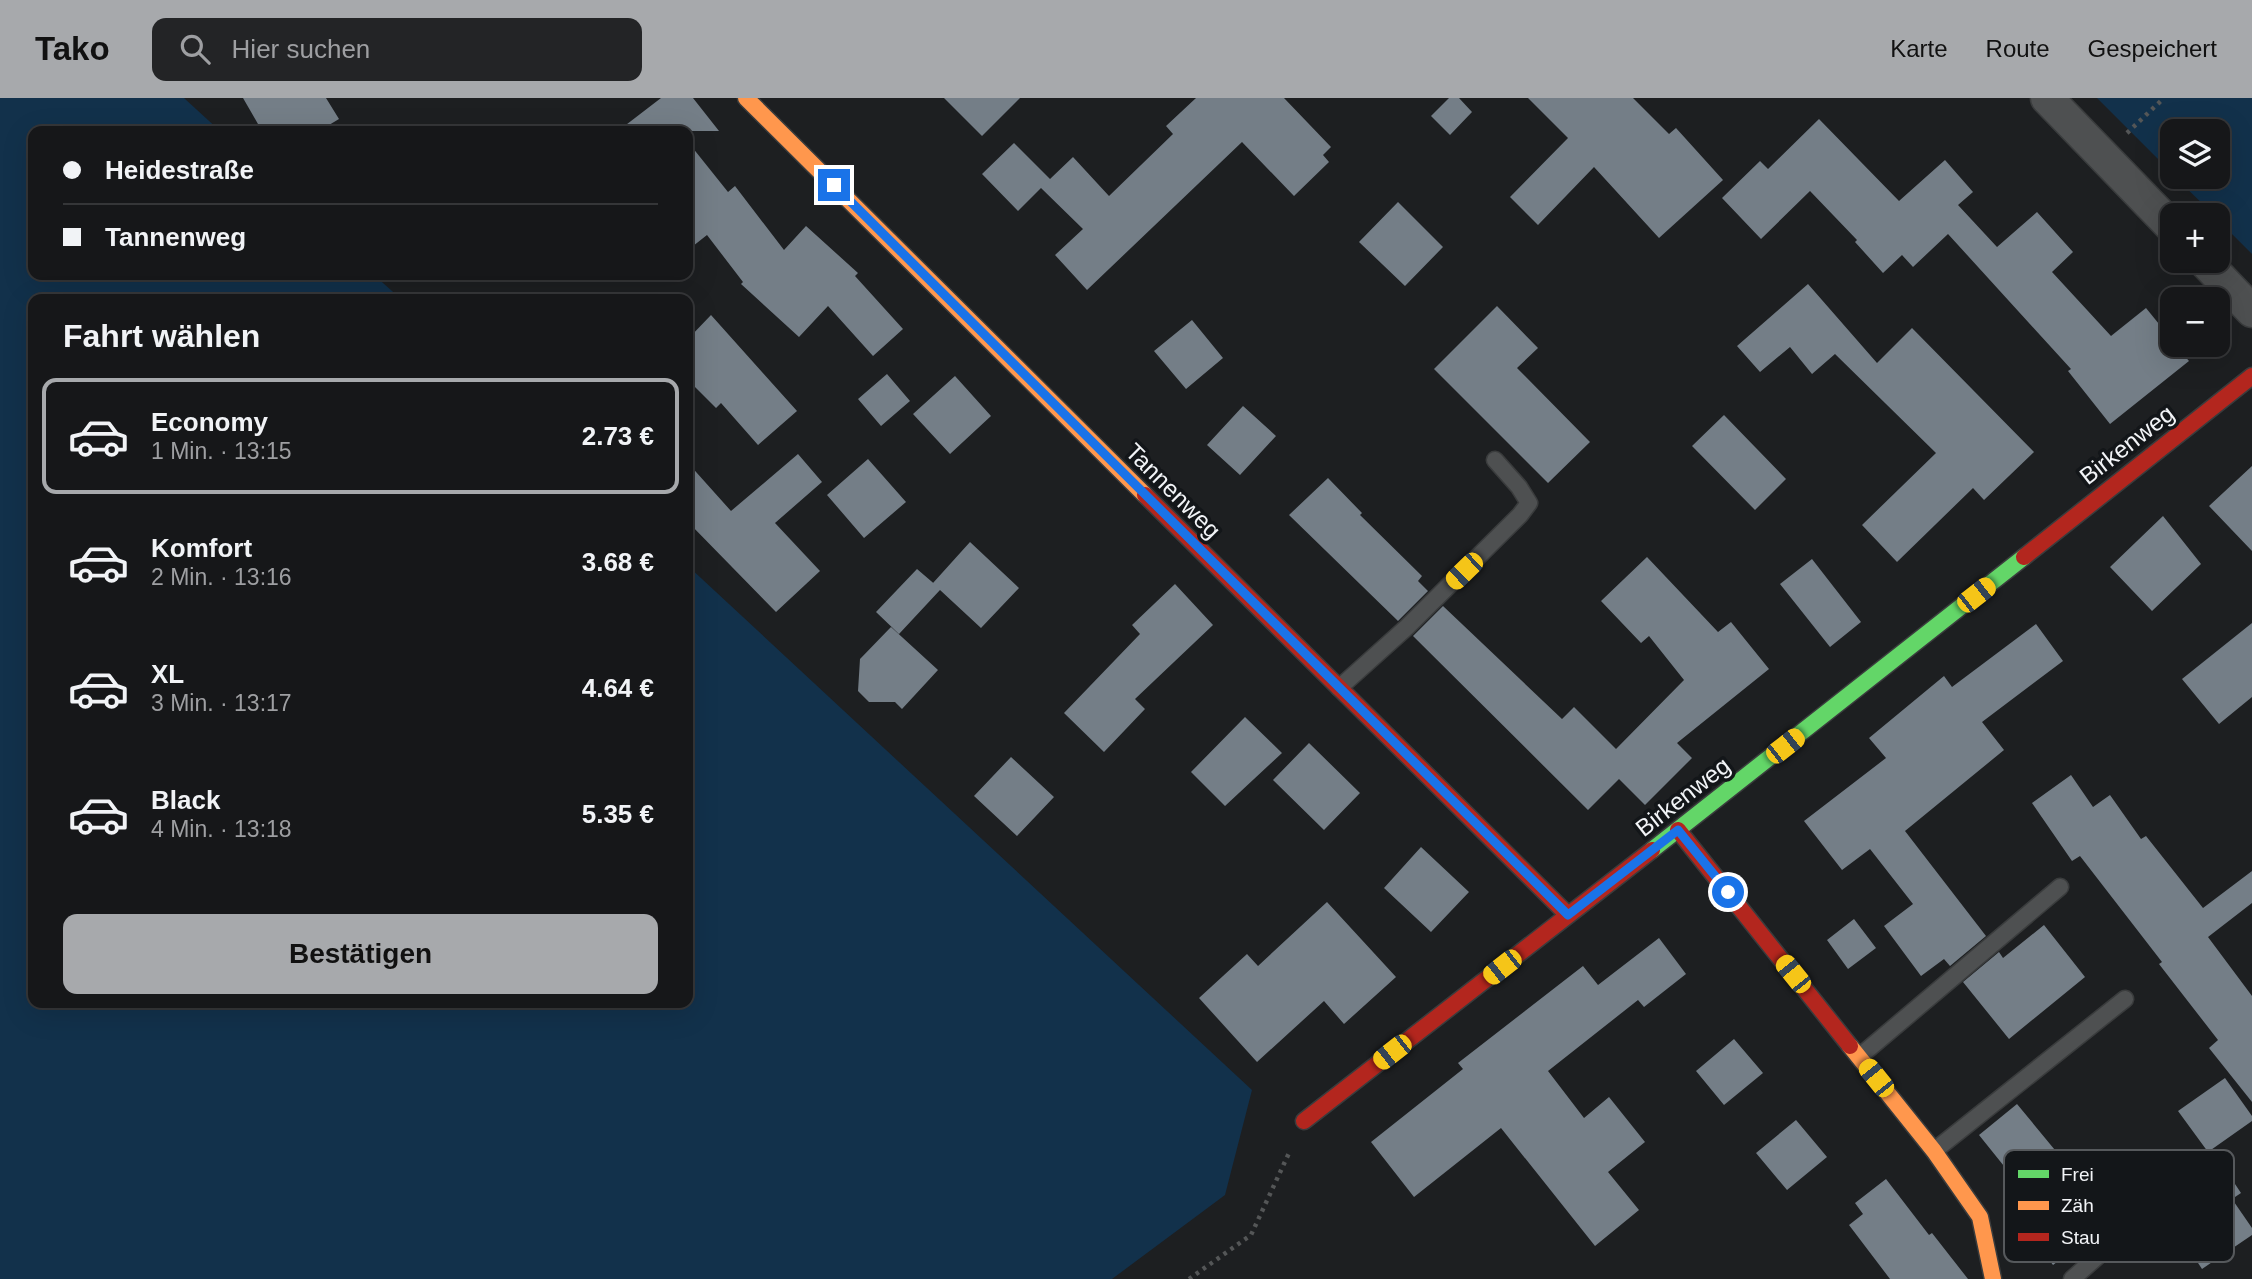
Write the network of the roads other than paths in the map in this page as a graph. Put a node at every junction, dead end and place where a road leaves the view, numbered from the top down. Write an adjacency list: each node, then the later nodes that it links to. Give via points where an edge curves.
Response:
1 (746, 98): 8 (street, Tannenweg)
2 (2047, 98): 3 (street)
3 (2160, 214)
4 (2216, 273): 5 (street)
5 (2252, 311)
6 (2252, 376): 9 (street, Birkenweg)
7 (1495, 460): 8 (lane, via 1529,503 1521,515)
8 (1339, 688): 11 (street, Tannenweg)
9 (1678, 830): 11 (street, Birkenweg); 13 (street)
10 (2060, 887): 13 (lane)
11 (1568, 915): 14 (street, Birkenweg)
12 (2125, 999): 15 (lane)
13 (1859, 1057): 15 (street)
14 (1304, 1121)
15 (1934, 1151): 17 (street, via 1980,1217)
16 (2091, 1262): 18 (lane)
17 (1993, 1279)
18 (2071, 1279)

